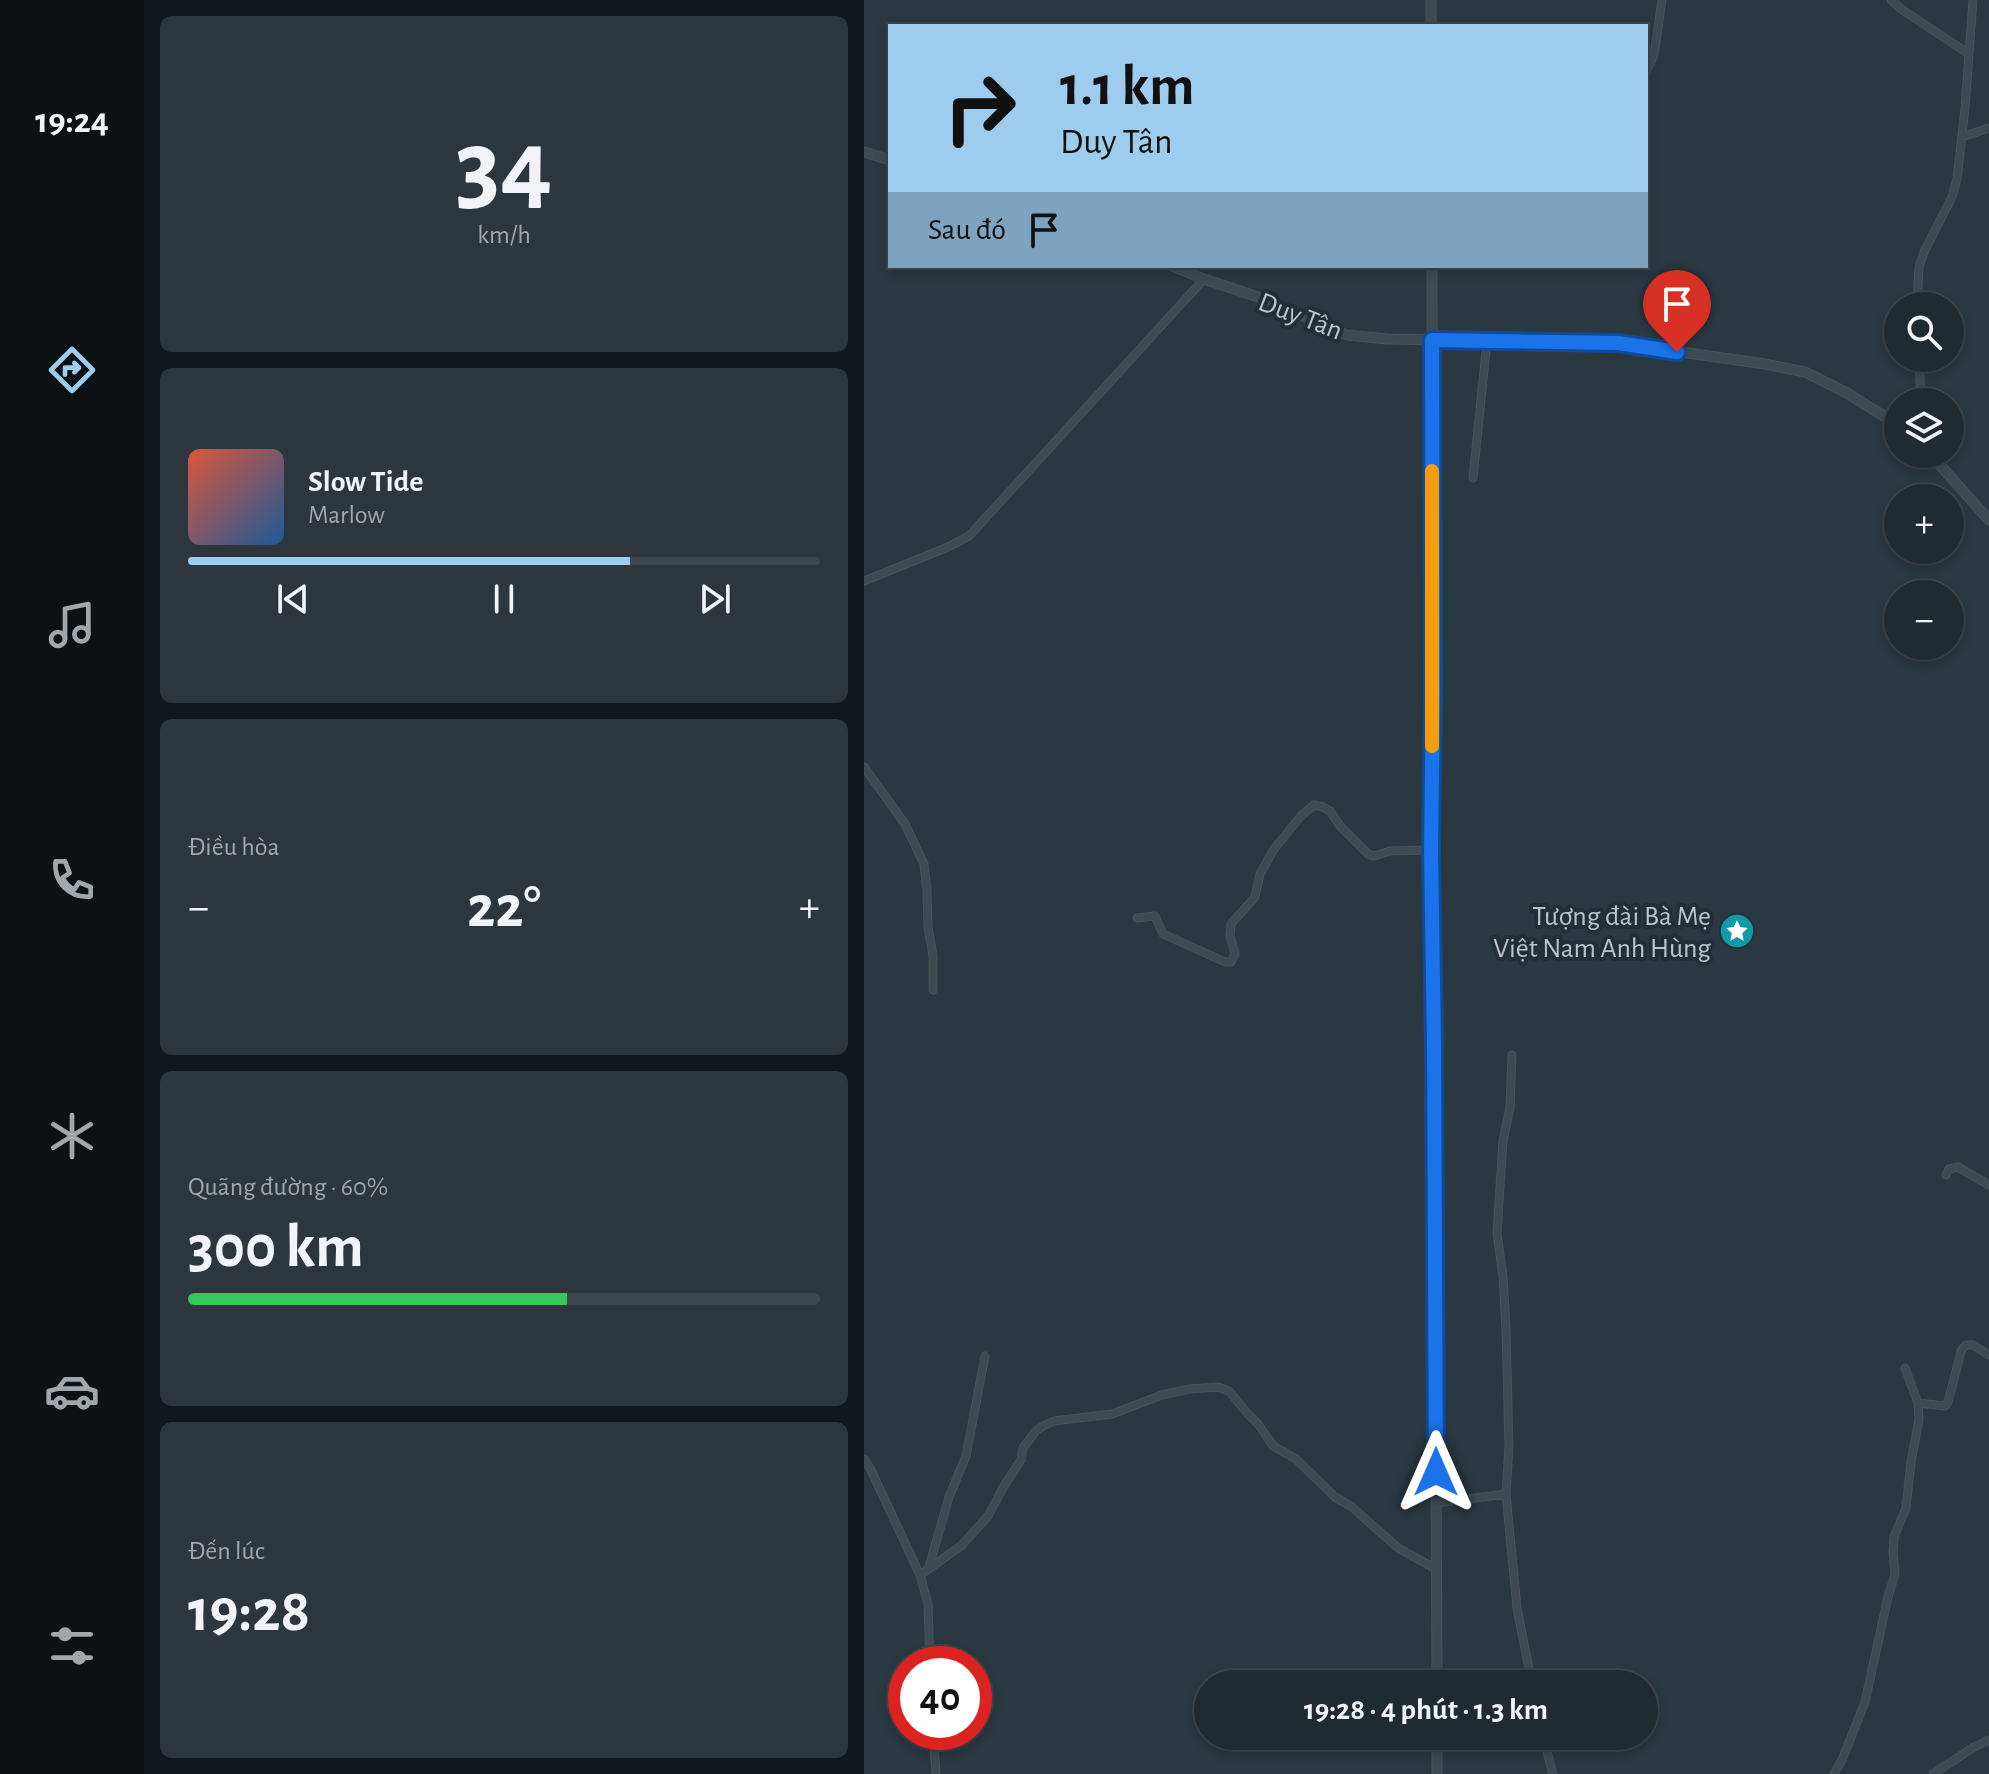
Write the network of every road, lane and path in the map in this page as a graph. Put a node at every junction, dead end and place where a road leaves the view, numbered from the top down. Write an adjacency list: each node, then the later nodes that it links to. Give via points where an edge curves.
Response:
1 (1431, 0): 5 (street)
2 (1662, 0): 7 (street)
3 (1891, 0): 6 (street)
4 (1973, 0): 6 (street)
5 (1431, 24)
6 (1969, 54): 9 (street)
7 (1648, 68)
8 (1989, 128): 9 (street)
9 (1962, 137): 15 (street, via 1955,189 1924,252)
10 (864, 152): 11 (street)
11 (888, 159)
12 (1177, 268): 14 (street, Duy Tân)
13 (1432, 268): 16 (street)
14 (1204, 279): 16 (street, Duy Tân, via 1347,335); 22 (street, via 969,536)
15 (1918, 292)
16 (1432, 340): 17 (street, Duy Tân); 24 (street)
17 (1487, 341): 18 (street, Duy Tân, via 1618,343 1765,364 1805,372); 20 (street)
18 (1884, 416)
19 (1943, 468): 21 (street)
20 (1473, 478)
21 (1989, 520)
22 (864, 581)
23 (864, 767): 26 (street, via 905,824 924,864)
24 (1431, 850): 25 (street, via 1368,854 1330,811 1314,805 1279,842 1260,874 1255,897 1231,924 1231,962 1163,934 1155,916); 36 (street)
25 (1137, 918)
26 (933, 990)
27 (1512, 1055): 35 (street, via 1497,1221 1506,1329)
28 (1946, 1175): 29 (street, via 1958,1167)
29 (1989, 1185)
30 (1989, 1355): 33 (street, via 1966,1345 1945,1406)
31 (985, 1356): 37 (street, via 966,1456)
32 (1905, 1368): 33 (street)
33 (1918, 1403): 50 (street, via 1906,1508 1894,1537 1895,1574 1872,1676)
34 (864, 1459): 39 (street)
35 (1506, 1494): 36 (street); 42 (street, via 1517,1608)
36 (1437, 1503): 38 (street)
37 (928, 1569): 38 (street, via 961,1546 988,1516 1023,1448 1043,1426 1112,1414 1162,1395 1218,1387 1229,1391 1273,1446 1296,1459 1398,1548); 39 (street)
38 (1436, 1569): 41 (street)
39 (920, 1575): 40 (street, via 928,1604)
40 (929, 1646)
41 (1437, 1670)
42 (1529, 1670)
43 (1989, 1740): 51 (street)
44 (934, 1750): 47 (street)
45 (1437, 1750): 48 (street)
46 (1547, 1750): 49 (street)
47 (936, 1774)
48 (1437, 1774)
49 (1553, 1774)
50 (1834, 1774)
51 (1933, 1774)

